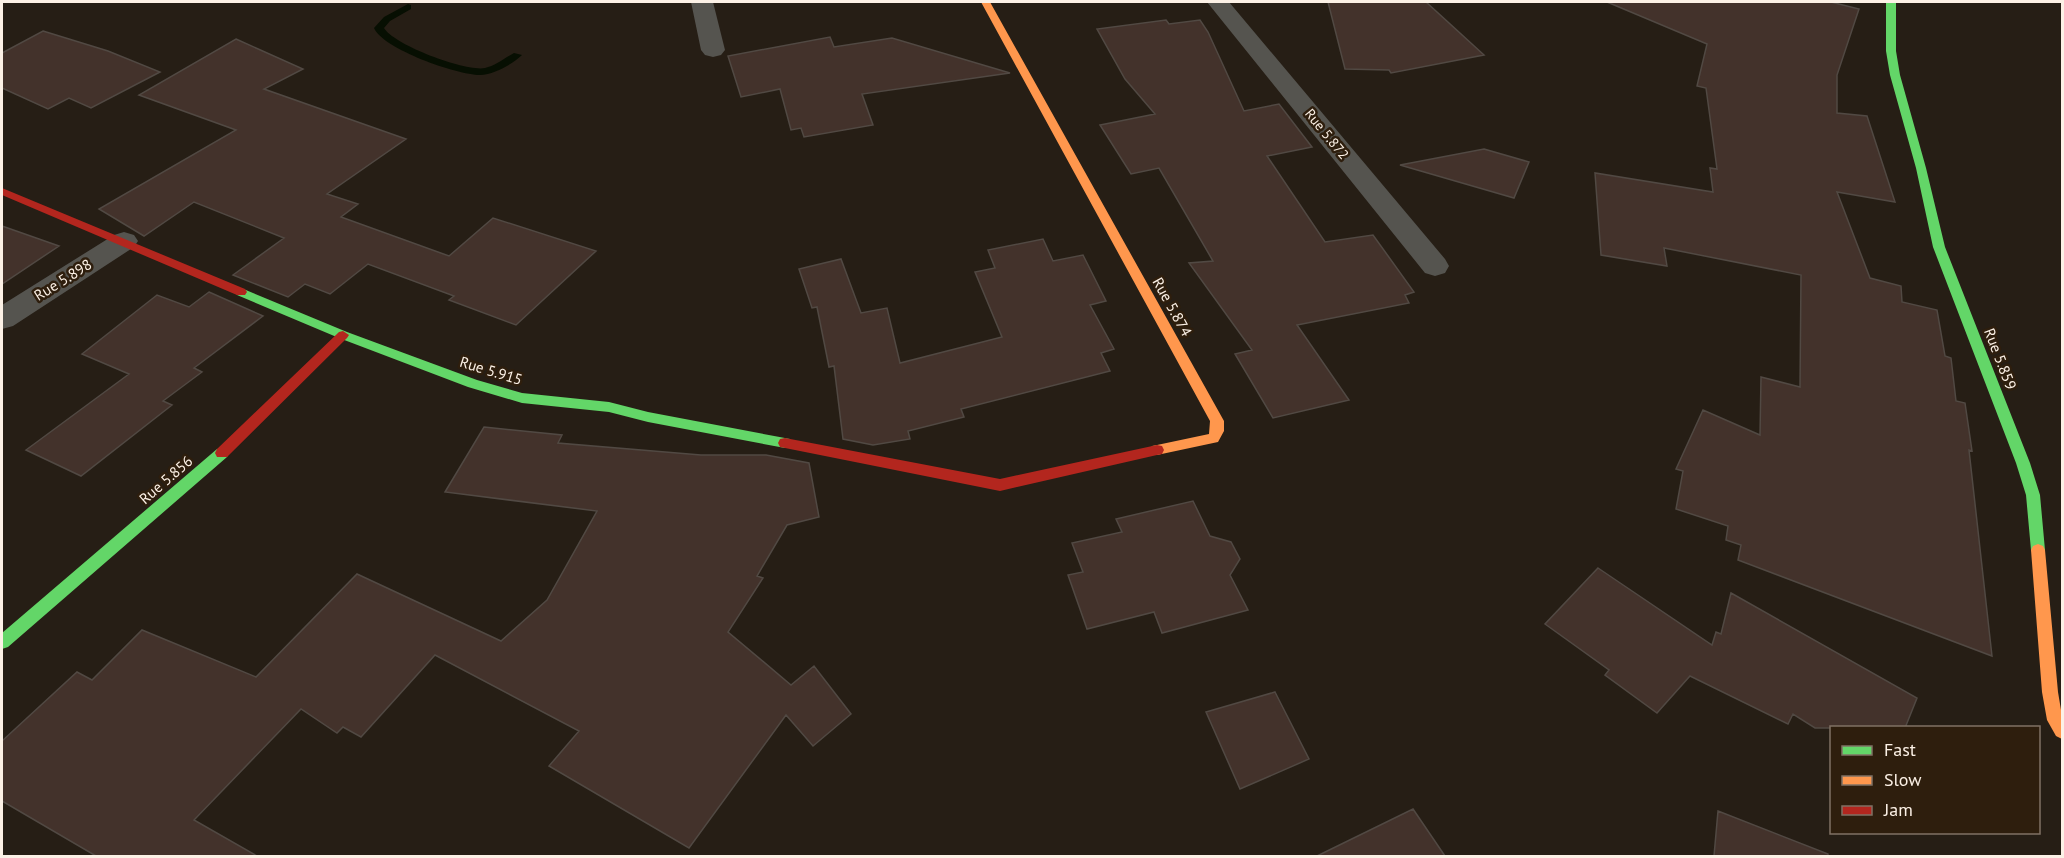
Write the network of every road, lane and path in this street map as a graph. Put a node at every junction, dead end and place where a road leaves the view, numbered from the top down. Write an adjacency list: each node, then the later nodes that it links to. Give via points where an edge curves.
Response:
1 (702, 2): 5 (street)
2 (985, 2): 11 (street, Rue 5.874, via 1216,421 1217,431 1213,438)
3 (1218, 2): 8 (street, Rue 5.872)
4 (1891, 2): 13 (street, Rue 5.859, via 1895,75 1939,248 2033,495 2050,692 2055,720)
5 (713, 50)
6 (2, 191): 7 (street, Rue 5.915)
7 (124, 241): 9 (street, Rue 5.898); 10 (street, Rue 5.915)
8 (1435, 266)
9 (2, 319)
10 (343, 335): 11 (street, Rue 5.915, via 473,384 522,398 609,407); 12 (street, Rue 5.856, via 238,439)
11 (1000, 485)
12 (2, 642)
13 (2062, 731)

